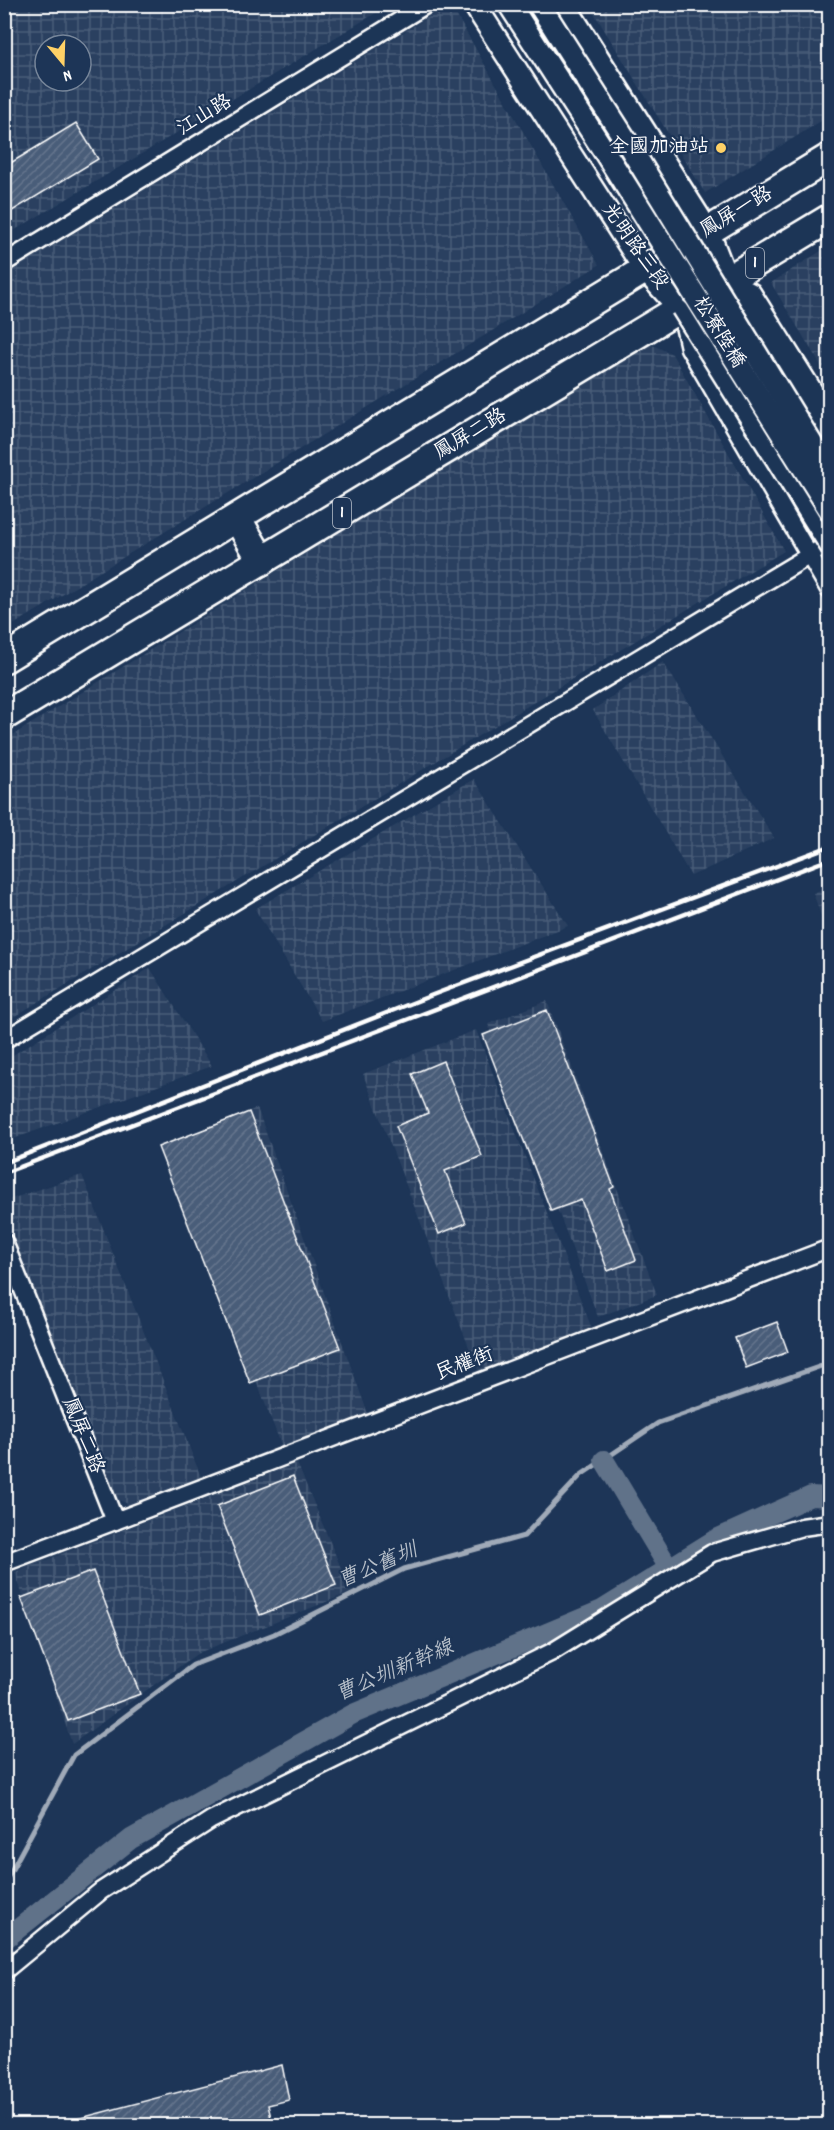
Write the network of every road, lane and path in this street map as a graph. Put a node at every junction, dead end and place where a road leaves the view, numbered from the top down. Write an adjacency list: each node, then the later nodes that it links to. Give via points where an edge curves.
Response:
1 (427, 4): 9 (street, 江山路)
2 (474, 4): 10 (street, 光明路三段)
3 (509, 4): 16 (street, 松寮陸橋, bridge)
4 (539, 4): 15 (street, 松寮陸橋, bridge)
5 (564, 4): 8 (street)
6 (830, 157): 8 (main road, 鳳屏一路)
7 (830, 218): 11 (main road, 1)
8 (708, 231): 10 (main road, 鳳屏一路); 11 (street)
9 (4, 263)
10 (645, 270): 12 (street, 光明路三段); 17 (main road)
11 (727, 280): 12 (main road, 1); 13 (street, via 752,292); 14 (street, 松寮陸橋)
12 (680, 309): 19 (street, 松寮陸橋, bridge); 20 (street, 光明路三段, via 689,348); 21 (main road, 鳳屏二路 / 1)
13 (830, 416)
14 (830, 440)
15 (830, 474)
16 (830, 510)
17 (237, 518): 21 (main road); 23 (main road)
18 (830, 543): 20 (street)
19 (830, 549)
20 (808, 556): 22 (street, 光明路三段); 25 (street)
21 (262, 561): 24 (main road, 鳳屏二路 / 1)
22 (830, 591)
23 (4, 659)
24 (4, 716)
25 (4, 1040)
26 (4, 1242): 28 (street, 鳳屏二路)
27 (830, 1248): 28 (street, 民權街)
28 (115, 1521): 30 (street)
29 (830, 1523): 31 (street, via 712,1552 552,1652 211,1820 101,1891)
30 (4, 1563)
31 (4, 1971)

